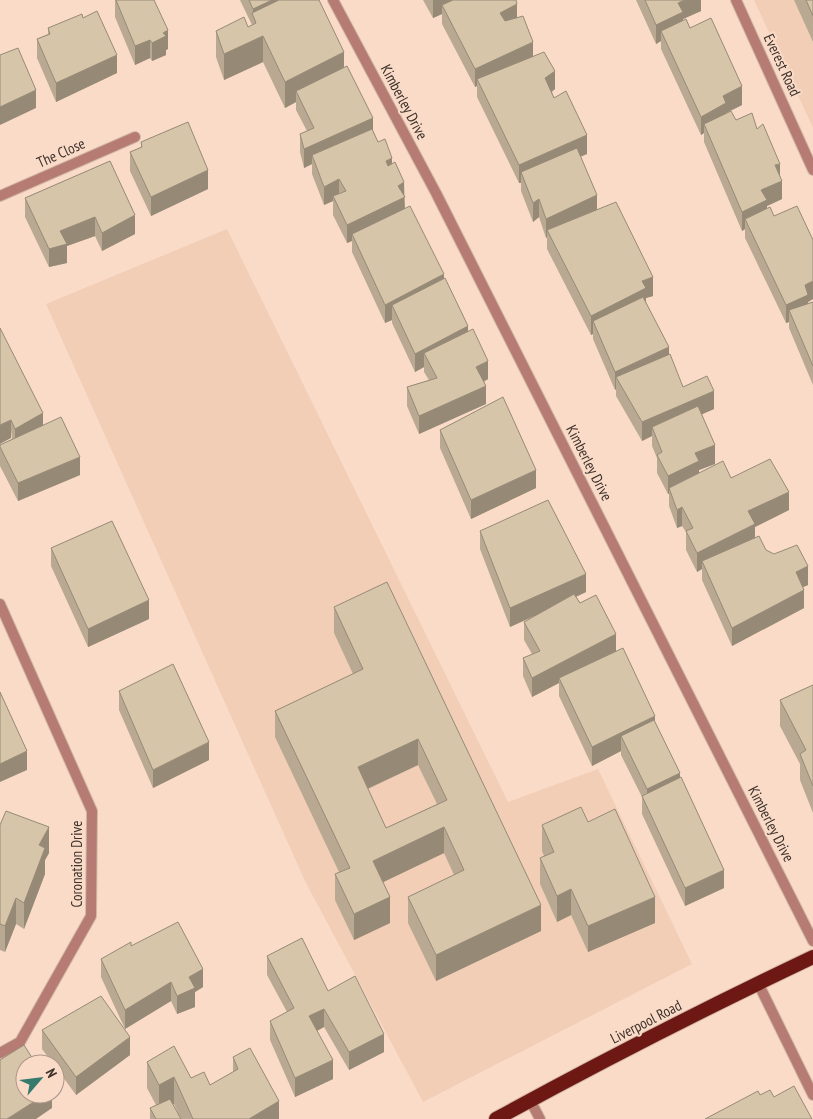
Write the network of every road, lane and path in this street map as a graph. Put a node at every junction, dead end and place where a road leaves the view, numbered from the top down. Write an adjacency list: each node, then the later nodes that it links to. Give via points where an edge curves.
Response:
1 (333, 0): 7 (street, Kimberley Drive, via 436,193)
2 (736, 0): 4 (street, Everest Road)
3 (134, 137): 5 (street, The Close)
4 (813, 170)
5 (0, 196)
6 (0, 604): 10 (street, Coronation Drive, via 92,811 91,916 20,1042)
7 (813, 941)
8 (813, 958): 9 (highway, Liverpool Road)
9 (758, 983): 11 (street); 12 (highway, Liverpool Road)
10 (0, 1053)
11 (813, 1096)
12 (530, 1100): 13 (highway, Liverpool Road); 14 (street)
13 (496, 1119)
14 (540, 1119)

